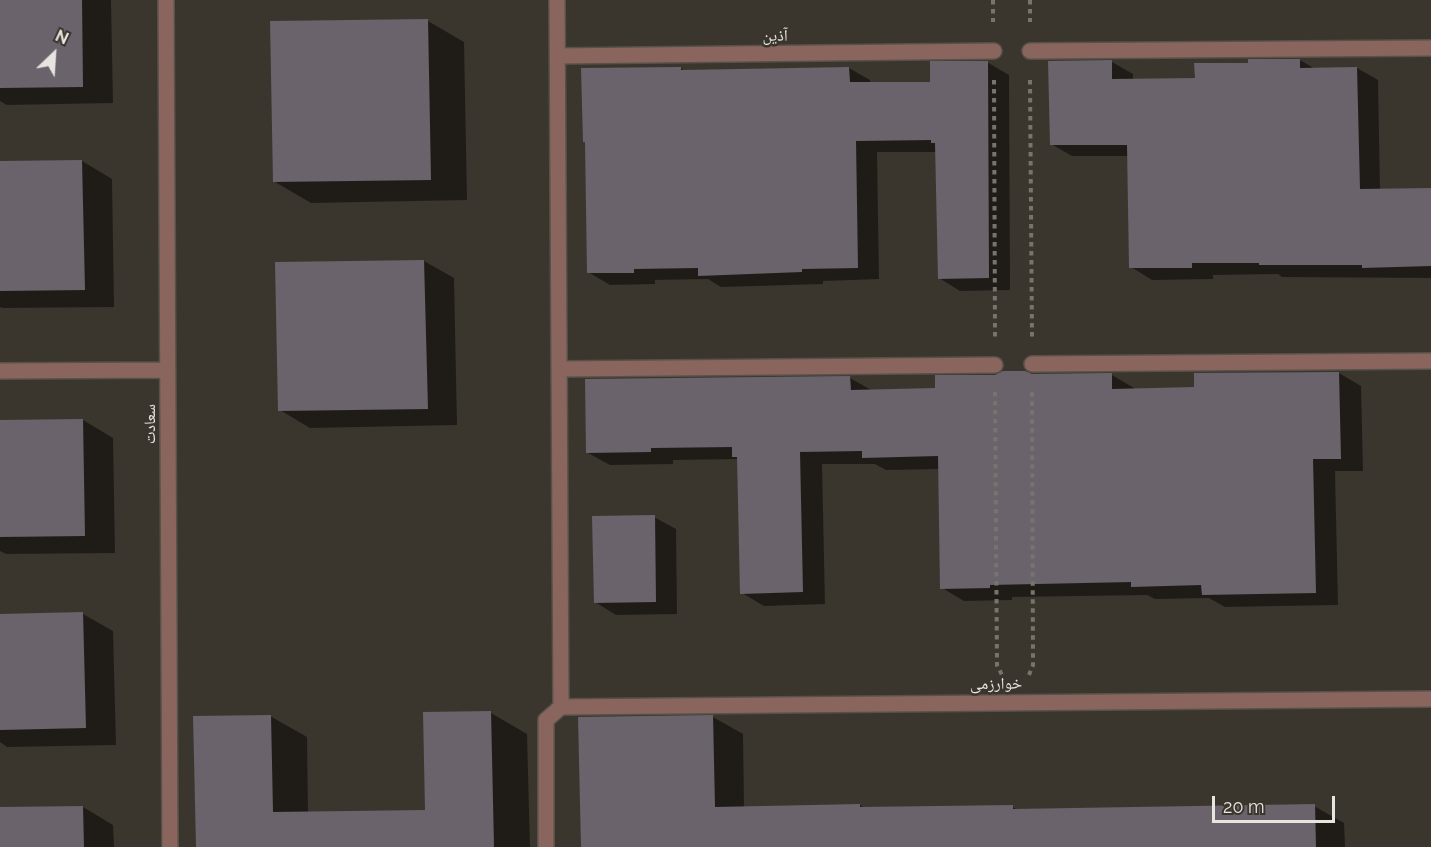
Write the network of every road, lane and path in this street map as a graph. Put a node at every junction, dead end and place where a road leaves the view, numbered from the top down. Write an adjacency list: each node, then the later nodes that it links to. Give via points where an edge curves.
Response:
1 (166, 0): 11 (street, سعادت)
2 (557, 0): 6 (street)
3 (1431, 48): 5 (street)
4 (994, 51): 6 (street, آذین)
5 (1030, 51)
6 (558, 56): 10 (street)
7 (1431, 362): 9 (street)
8 (995, 364): 10 (street)
9 (1032, 364)
10 (559, 369): 14 (street)
11 (167, 370): 12 (street); 15 (street, سعادت)
12 (0, 371)
13 (1431, 699): 14 (street, خوارزمی)
14 (561, 707): 16 (street, via 546,720)
15 (170, 847)
16 (546, 847)

